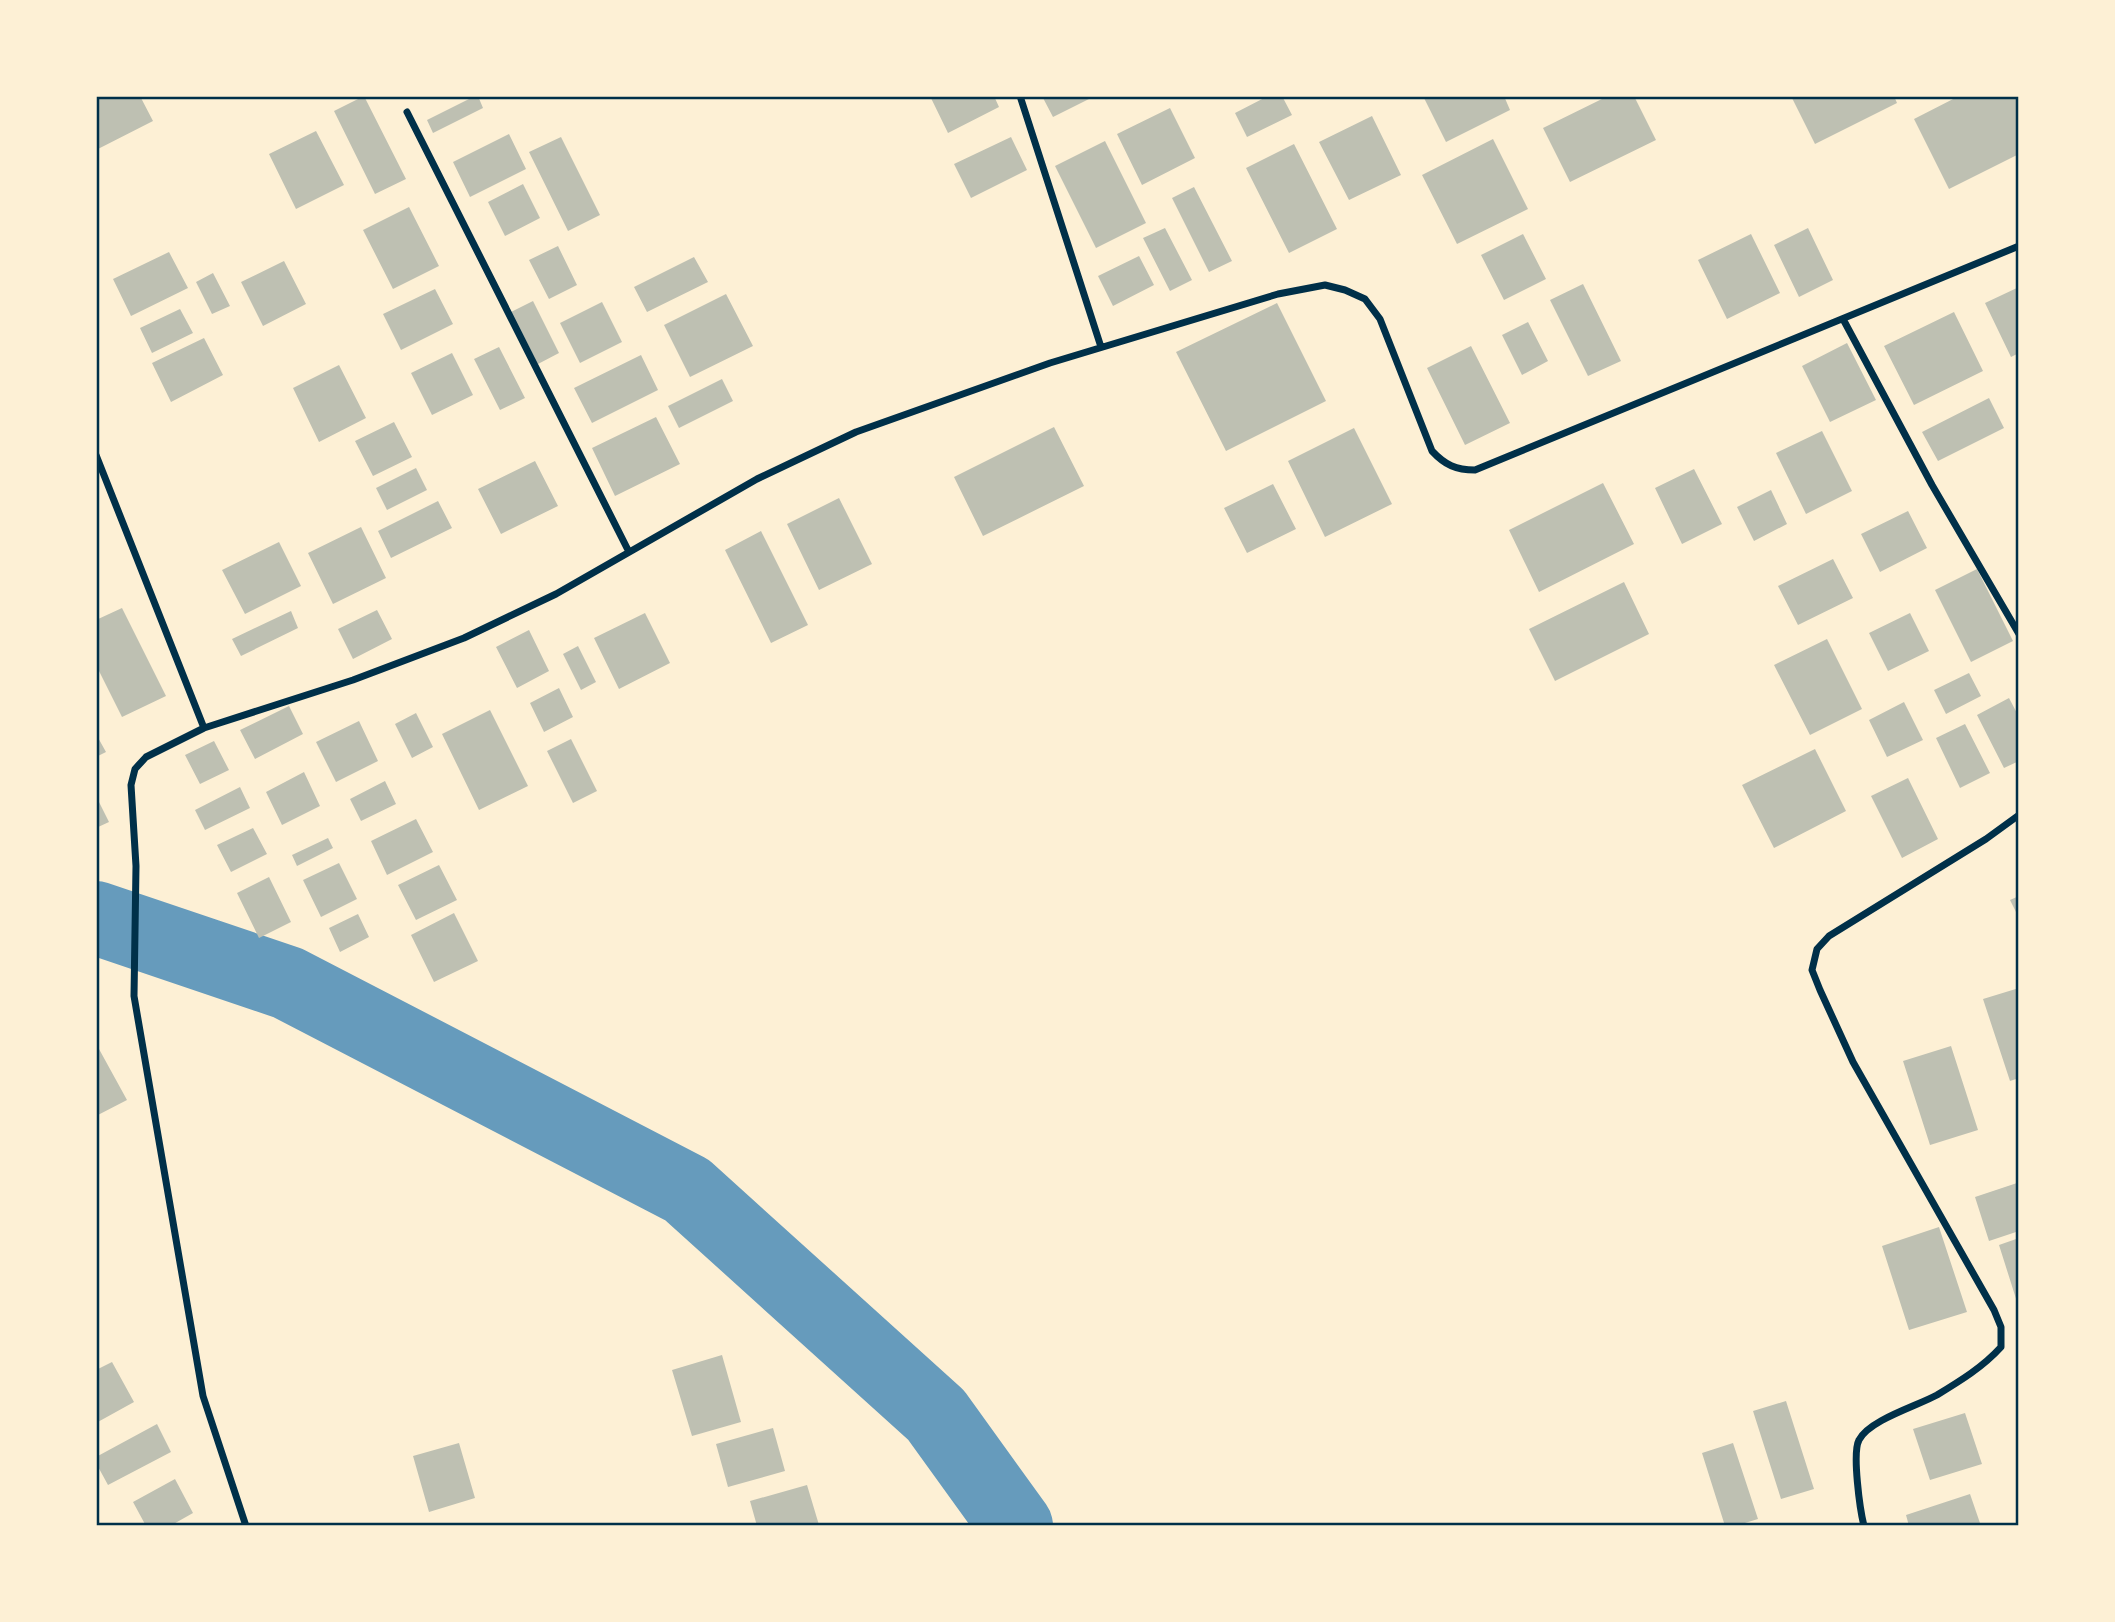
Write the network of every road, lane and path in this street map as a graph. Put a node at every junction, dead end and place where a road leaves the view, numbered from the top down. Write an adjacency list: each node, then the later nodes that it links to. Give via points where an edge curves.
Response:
1 (1020, 96): 5 (street)
2 (407, 112): 7 (street)
3 (2019, 246): 4 (street)
4 (1843, 319): 5 (street, via 1475,470 1444,463 1432,451 1380,319 1365,299 1345,290 1325,285 1279,294); 8 (street)
5 (1101, 347): 7 (street, via 856,432 757,479)
6 (96, 455): 9 (street)
7 (629, 552): 9 (street, via 556,594 464,638)
8 (2019, 634)
9 (204, 728): 11 (street, via 146,757 135,769 131,785 136,866 134,996 203,1396)
10 (2019, 815): 12 (street, via 1829,936 1816,949 1812,970 1853,1062 2001,1327 2001,1347 1986,1363 1936,1395 1871,1427 1858,1441)
11 (246, 1526)
12 (1864, 1526)

